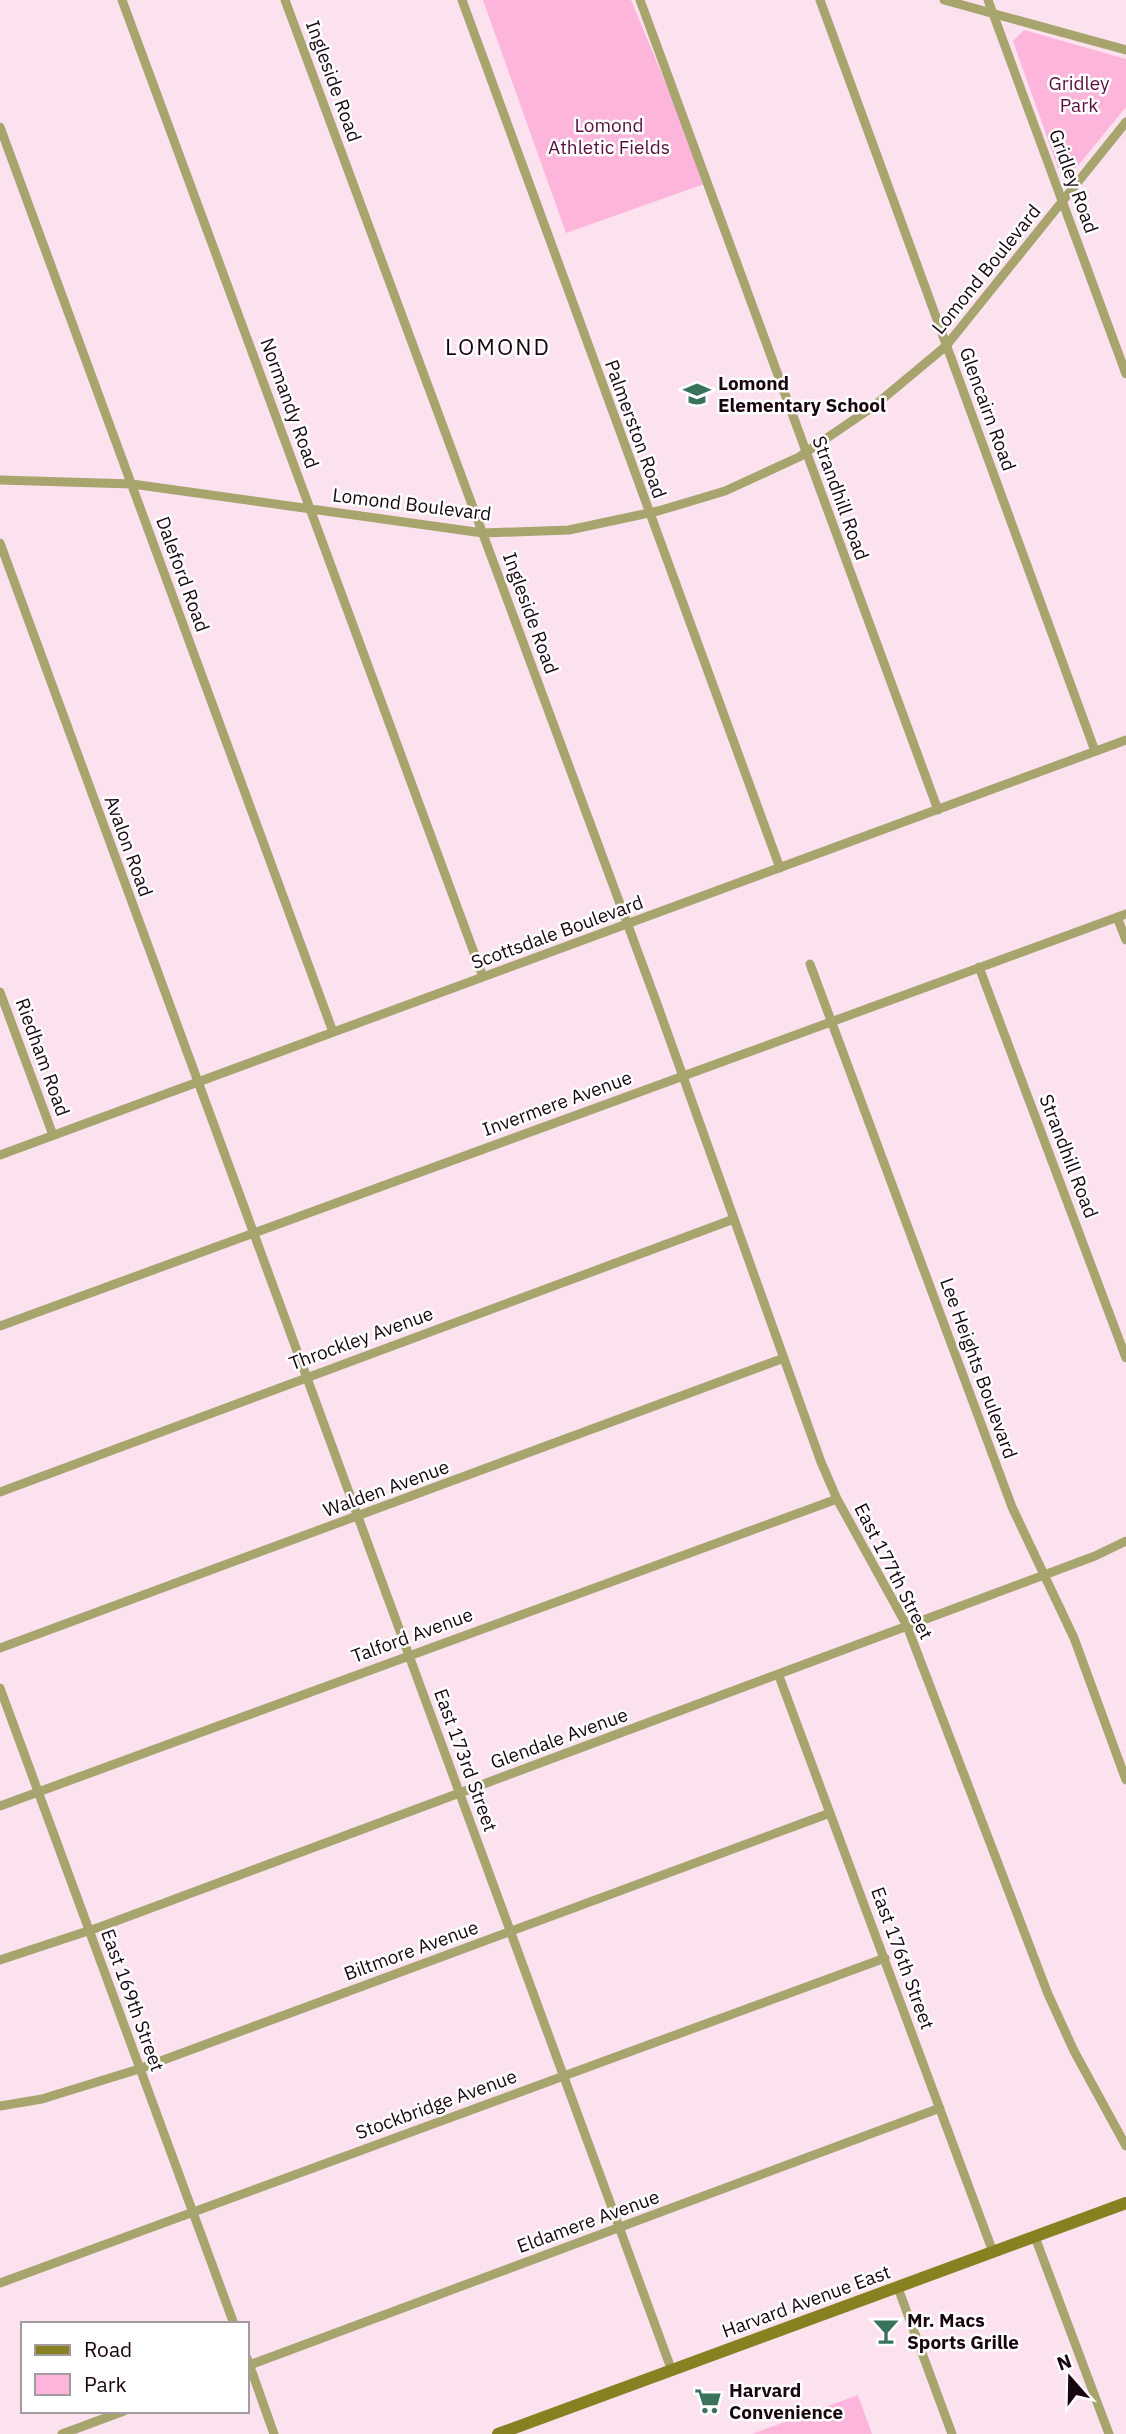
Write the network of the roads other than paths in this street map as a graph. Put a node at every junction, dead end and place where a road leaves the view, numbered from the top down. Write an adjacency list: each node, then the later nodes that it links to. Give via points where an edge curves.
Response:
1 (122, 0): 18 (street, Normandy Road)
2 (285, 0): 20 (street, Ingleside Road)
3 (462, 0): 19 (street, Palmerston Road)
4 (640, 0): 15 (street, Strandhill Road)
5 (820, 0): 13 (street, Glencairn Road)
6 (943, 0): 8 (street)
7 (988, 0): 8 (street, Gridley Road)
8 (993, 13): 9 (street); 12 (street, Gridley Road)
9 (1126, 50)
10 (1126, 122): 12 (street, Lomond Boulevard)
11 (0, 127): 17 (street, Daleford Road)
12 (1063, 202): 13 (street, Lomond Boulevard); 14 (street, Gridley Road)
13 (947, 346): 15 (street, Lomond Boulevard, via 874,406); 23 (street, Glencairn Road)
14 (1126, 374)
15 (806, 452): 19 (street, Lomond Boulevard, via 725,491); 24 (street, Strandhill Road)
16 (0, 480): 17 (street, Lomond Boulevard)
17 (132, 484): 18 (street, Lomond Boulevard); 35 (street, Daleford Road)
18 (311, 509): 20 (street, Lomond Boulevard); 31 (street, Normandy Road)
19 (648, 513): 20 (street, Lomond Boulevard, via 569,530); 25 (street, Palmerston Road)
20 (483, 533): 27 (street, Ingleside Road)
21 (0, 543): 37 (street, Avalon Road)
22 (1126, 740): 23 (street, Scottsdale Boulevard)
23 (1095, 751): 24 (street, Scottsdale Boulevard)
24 (938, 810): 25 (street, Scottsdale Boulevard)
25 (780, 868): 27 (street, Scottsdale Boulevard)
26 (1122, 915): 28 (street); 30 (street, Invermere Avenue)
27 (627, 925): 31 (street, Scottsdale Boulevard); 33 (street, Ingleside Road)
28 (1126, 940)
29 (810, 964): 34 (street, Lee Heights Boulevard)
30 (979, 967): 34 (street, Invermere Avenue); 45 (street, Strandhill Road)
31 (483, 977): 35 (street, Scottsdale Boulevard)
32 (0, 992): 38 (street, Riedham Road)
33 (656, 1001): 36 (street, East 177th Street)
34 (832, 1021): 36 (street, Invermere Avenue); 51 (street, Lee Heights Boulevard, via 988,1444)
35 (334, 1032): 37 (street, Scottsdale Boulevard)
36 (683, 1075): 41 (street, East 177th Street); 42 (street, Invermere Avenue)
37 (197, 1084): 38 (street, Scottsdale Boulevard); 40 (street, Avalon Road)
38 (53, 1135): 39 (street, Scottsdale Boulevard)
39 (0, 1155)
40 (226, 1162): 42 (street, East 173rd Street)
41 (734, 1219): 44 (street, East 177th Street); 46 (street, Throckley Avenue)
42 (253, 1234): 43 (street, Invermere Avenue); 46 (street, East 173rd Street)
43 (0, 1326)
44 (784, 1358): 48 (street, East 177th Street); 49 (street, Walden Avenue)
45 (1126, 1358)
46 (306, 1378): 47 (street, Throckley Avenue); 49 (street, East 173rd Street)
47 (0, 1492)
48 (837, 1499): 52 (street, East 177th Street); 54 (street, Talford Avenue)
49 (357, 1517): 53 (street, Walden Avenue); 54 (street, East 173rd Street)
50 (1126, 1541): 51 (street, Glendale Avenue)
51 (1043, 1576): 52 (street, Glendale Avenue); 57 (street, Lee Heights Boulevard, via 1074,1638)
52 (907, 1626): 55 (street, Glendale Avenue); 70 (street, East 177th Street, via 1048,1994)
53 (0, 1648)
54 (409, 1655): 58 (street, Talford Avenue); 59 (street, East 173rd Street)
55 (779, 1676): 59 (street, Glendale Avenue); 61 (street, East 176th Street)
56 (0, 1688): 58 (street, East 169th Street)
57 (1126, 1780)
58 (39, 1793): 60 (street, Talford Avenue); 62 (street, East 169th Street)
59 (459, 1793): 62 (street, Glendale Avenue); 63 (street, East 173rd Street)
60 (0, 1806)
61 (830, 1813): 63 (street, Biltmore Avenue); 64 (street, East 176th Street)
62 (89, 1931): 65 (street, Glendale Avenue); 66 (street, East 169th Street)
63 (509, 1931): 66 (street, Biltmore Avenue); 67 (street, East 173rd Street)
64 (885, 1958): 67 (street, Stockbridge Avenue); 69 (street, East 176th Street)
65 (0, 1960)
66 (139, 2069): 68 (street, Biltmore Avenue, via 42,2099); 72 (street, East 169th Street)
67 (563, 2076): 72 (street, Stockbridge Avenue); 73 (street, East 173rd Street)
68 (0, 2106)
69 (940, 2108): 73 (street, Eldamere Avenue); 75 (street, East 176th Street)
70 (1126, 2146)
71 (1126, 2203): 74 (main road, Harvard Avenue East)
72 (194, 2211): 76 (street, Stockbridge Avenue); 78 (street, East 169th Street)
73 (620, 2228): 79 (street, Eldamere Avenue); 80 (street, East 173rd Street)
74 (1035, 2237): 75 (main road, Harvard Avenue East); 86 (street)
75 (993, 2252): 77 (main road, Harvard Avenue East)
76 (0, 2283)
77 (898, 2288): 80 (main road, Harvard Avenue East); 85 (street)
78 (233, 2322)
79 (248, 2363): 83 (street)
80 (671, 2371): 84 (main road, Harvard Avenue East)
81 (119, 2413): 82 (street)
82 (62, 2434)
83 (274, 2434)
84 (498, 2434)
85 (952, 2434)
86 (1109, 2434)

